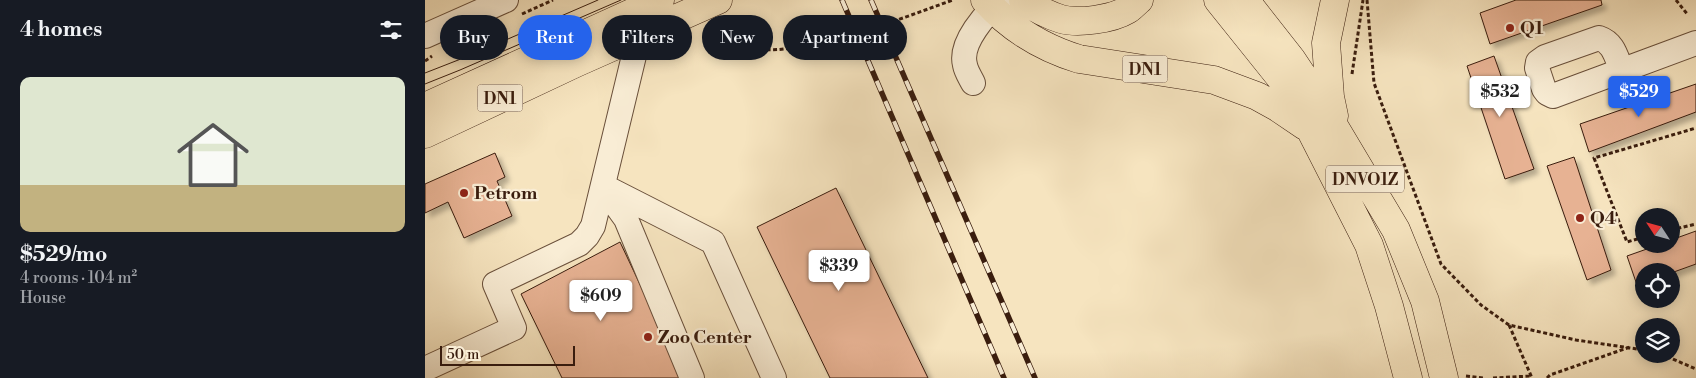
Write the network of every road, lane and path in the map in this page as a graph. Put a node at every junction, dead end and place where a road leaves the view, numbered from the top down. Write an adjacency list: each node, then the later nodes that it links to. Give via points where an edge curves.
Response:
1 (506, 0): 15 (street)
2 (660, 0): 21 (main road, DN1)
3 (953, 0): 12 (path, via 841,39 767,50 740,44)
4 (1139, 0): 11 (main road, via 1112,16 1080,21 1063,20)
5 (1218, 0): 23 (main road, DNVO1Z)
6 (1245, 0): 23 (main road, DNVO1Z, via 1291,60)
7 (1335, 0): 23 (main road, via 1326,43 1330,97)
8 (1367, 0): 29 (path, via 1374,83 1441,264 1481,305)
9 (1676, 0): 14 (path)
10 (993, 3): 20 (street, via 971,35 964,54); 23 (main road, DN1, via 1002,18 1059,53 1214,80 1257,96)
11 (1028, 3)
12 (708, 4): 13 (main road, DN1)
13 (683, 15)
14 (1688, 15)
15 (425, 36)
16 (1696, 43): 19 (street)
17 (602, 51): 24 (main road, DN1)
18 (633, 60): 25 (street)
19 (1622, 71)
20 (973, 83)
21 (425, 107)
22 (1696, 128): 28 (path, via 1594,158 1627,242)
23 (1324, 130): 38 (main road, DNVO1Z, via 1369,245); 39 (main road, DNVO1Z, via 1396,230 1425,301)
24 (425, 134)
25 (603, 186): 33 (street, via 593,226 579,244 495,284 514,328); 36 (street, via 626,219); 37 (street, via 713,242)
26 (1696, 224): 27 (path)
27 (1680, 228)
28 (1635, 240)
29 (1509, 325): 30 (path, via 1576,340); 35 (path)
30 (1630, 347): 31 (path); 41 (path)
31 (1635, 348)
32 (1680, 362): 34 (path)
33 (425, 369)
34 (1696, 369)
35 (1531, 377): 40 (path)
36 (691, 378)
37 (774, 378)
38 (1408, 378)
39 (1444, 378)
40 (1493, 378)
41 (1547, 378)

